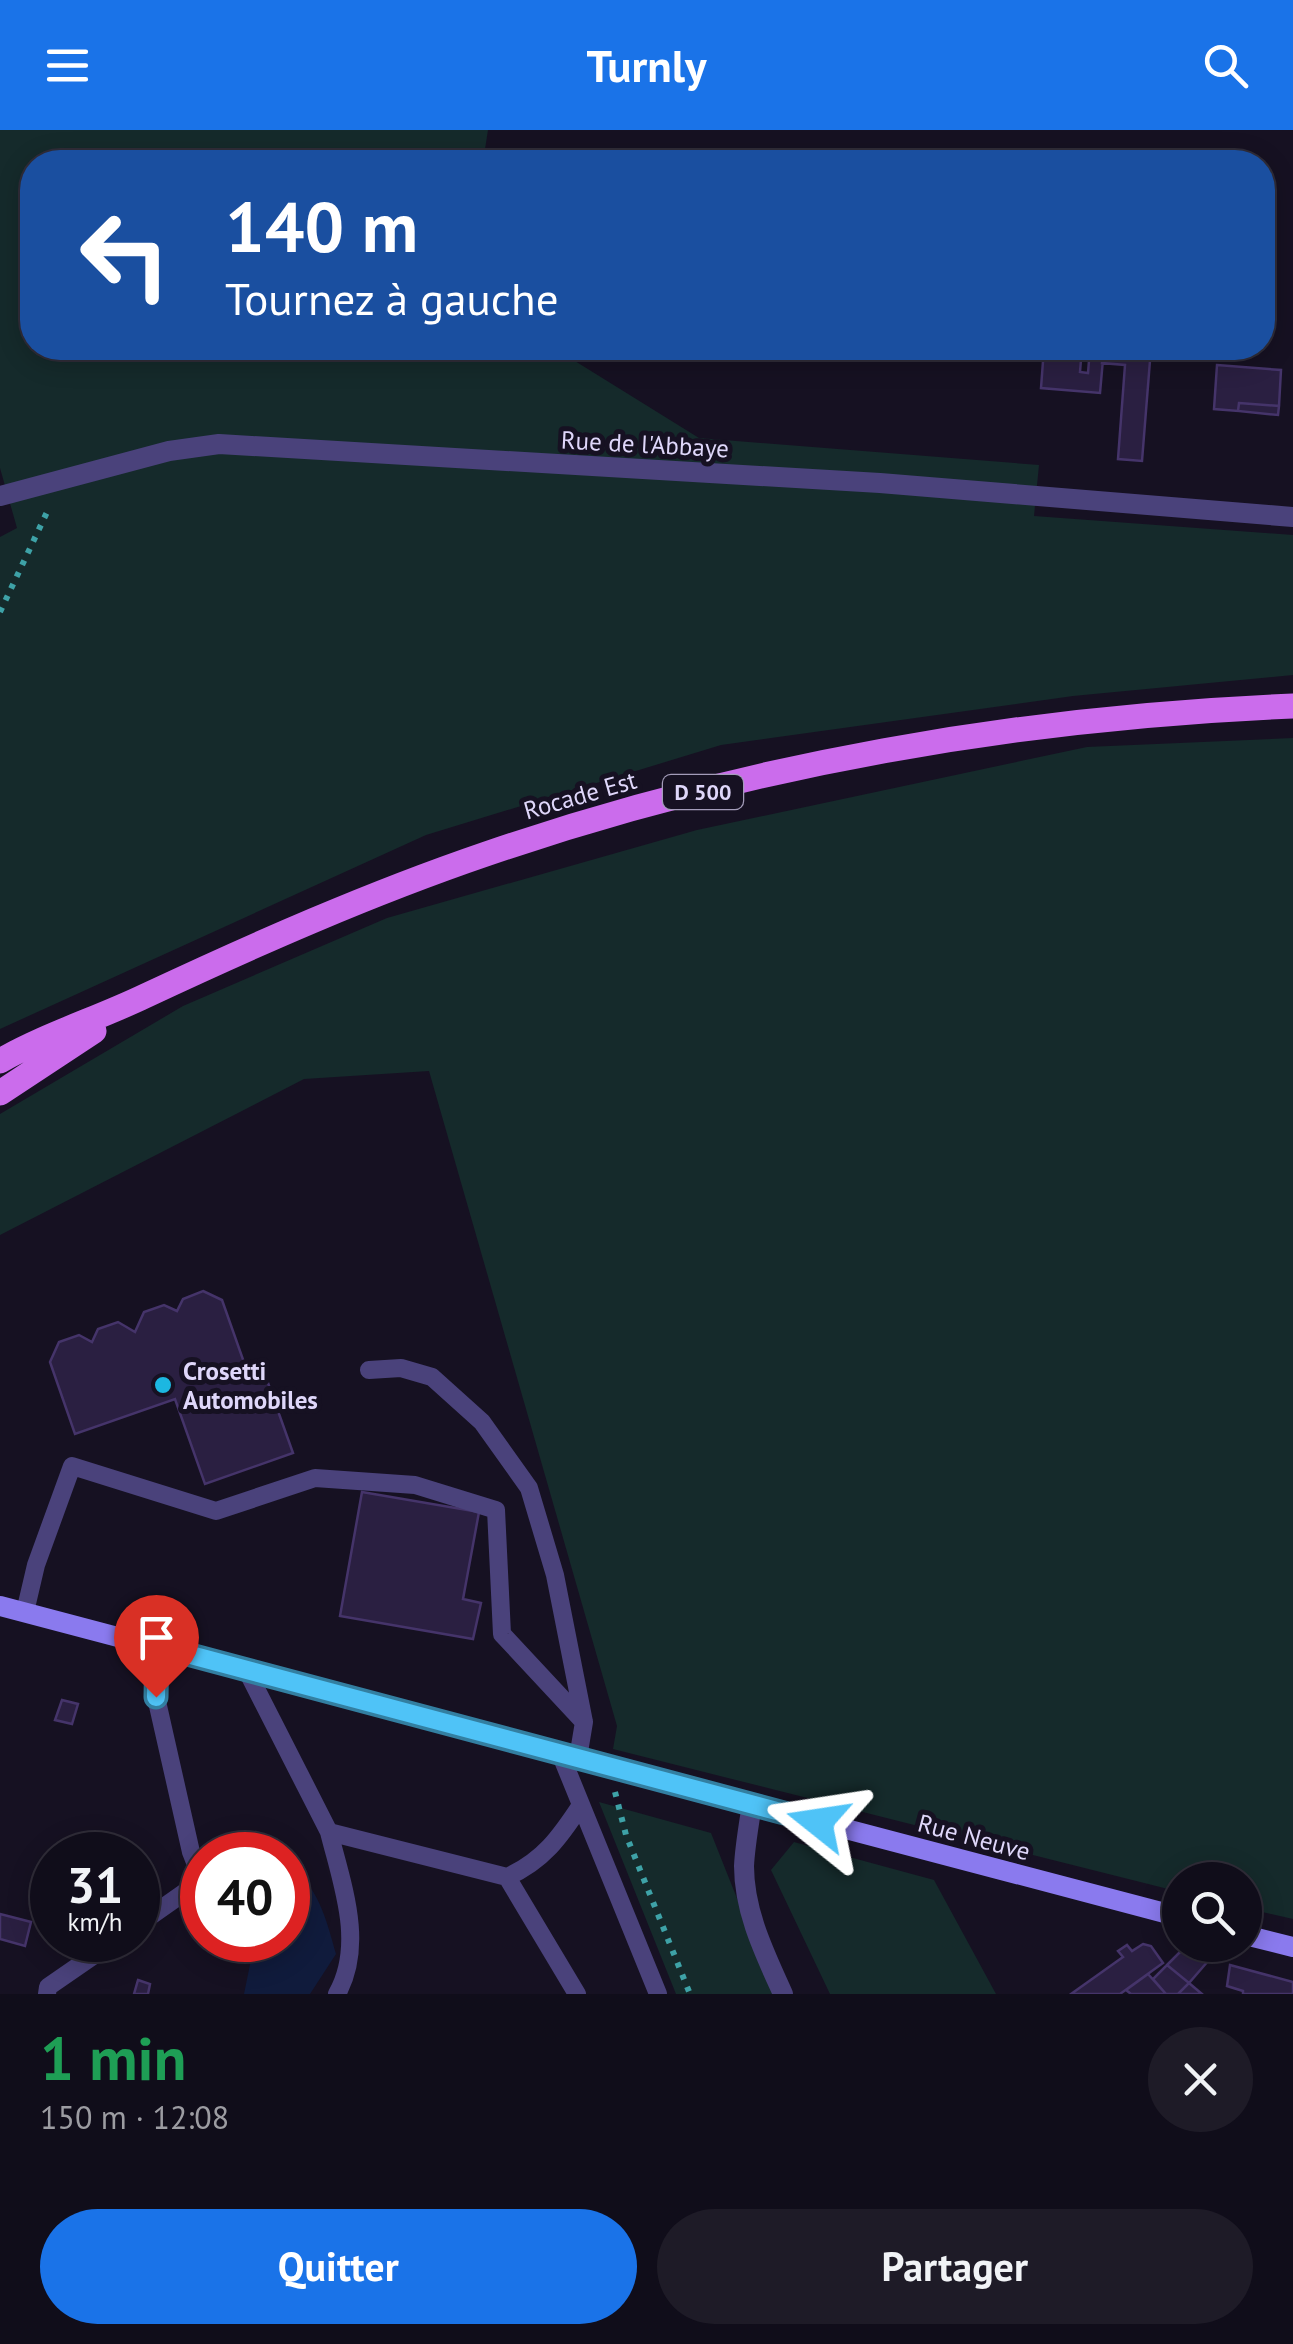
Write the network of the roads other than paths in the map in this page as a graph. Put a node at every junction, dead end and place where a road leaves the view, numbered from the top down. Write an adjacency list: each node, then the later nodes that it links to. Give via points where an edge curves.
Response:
1 (0, 496): 2 (street, Rue de l'Abbaye, via 219,444 880,483)
2 (1293, 517)
3 (1293, 706): 4 (main road, Rocade Est / D 500, via 995,732 688,796 451,867)
4 (144, 997): 5 (main road, D 500); 6 (main road, D 500)
5 (0, 1061)
6 (0, 1093)
7 (369, 1370): 12 (lane, via 401,1368 432,1377 482,1422 529,1488 555,1576)
8 (0, 1606): 9 (street, Rue Neuve)
9 (25, 1612): 10 (street, Rue Neuve); 12 (lane, via 72,1466 216,1510 315,1478 415,1485 496,1510 502,1634)
10 (157, 1646): 11 (street, Rue Neuve); 16 (lane, via 156,1697)
11 (246, 1669): 13 (street, Rue Neuve); 17 (lane)
12 (584, 1722): 13 (lane)
13 (569, 1756): 14 (street, Rue Neuve); 15 (lane)
14 (752, 1804): 19 (street, Rue Neuve); 27 (street, via 746,1892)
15 (581, 1806): 18 (lane, via 552,1848); 26 (lane)
16 (186, 1832)
17 (329, 1832): 18 (lane); 24 (lane, via 350,1912 348,1964)
18 (507, 1877): 25 (lane)
19 (1162, 1913)
20 (1262, 1939): 21 (street)
21 (1293, 1947)
22 (84, 1962): 23 (lane)
23 (47, 1994)
24 (336, 1994)
25 (577, 1994)
26 (658, 1994)
27 (782, 1994)

